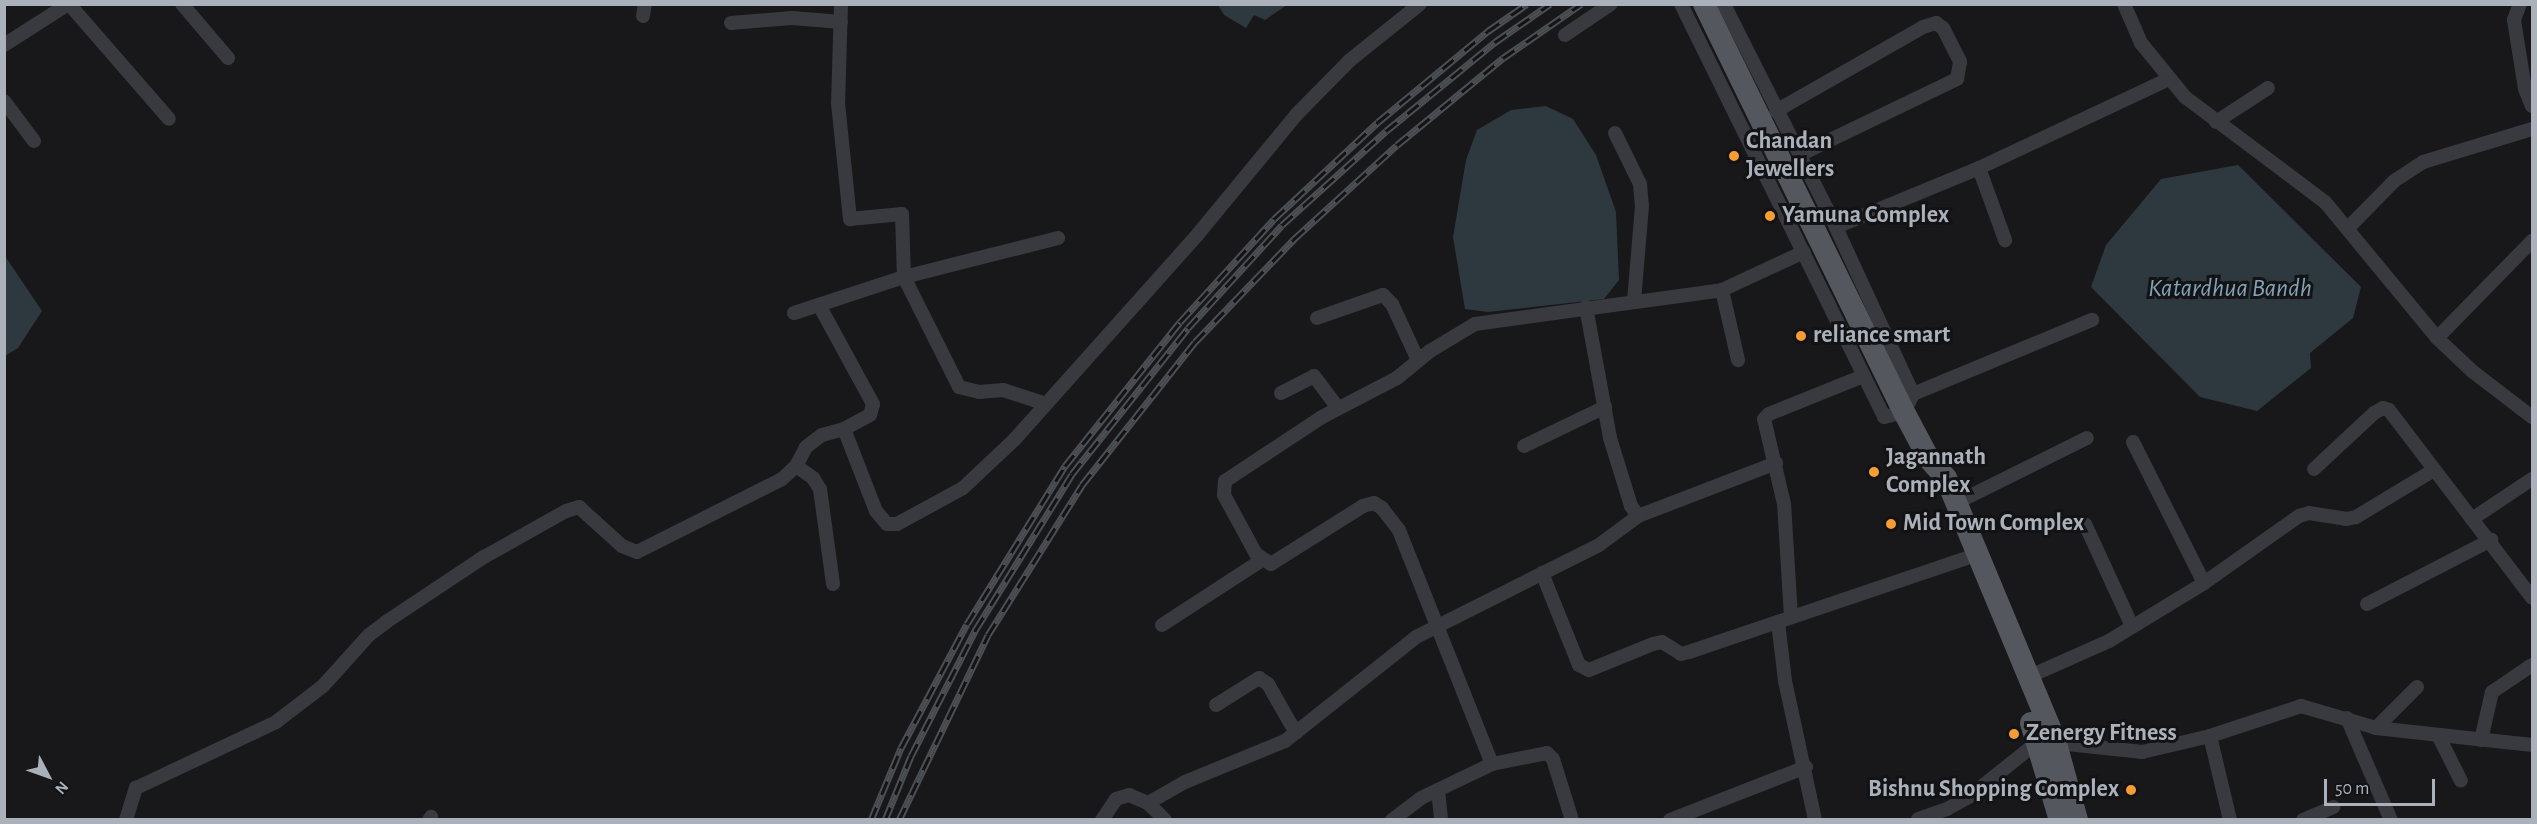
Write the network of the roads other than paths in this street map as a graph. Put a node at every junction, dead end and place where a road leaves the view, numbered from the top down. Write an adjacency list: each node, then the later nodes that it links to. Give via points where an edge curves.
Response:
1 (68, 4): 14 (street); 22 (street)
2 (182, 4): 15 (street)
3 (841, 4): 11 (street)
4 (1420, 4): 48 (street, via 1349,61 1296,115 1198,234)
5 (1611, 4): 13 (street)
6 (1681, 4): 34 (street)
7 (1704, 4): 49 (main road, via 1892,386)
8 (1724, 4): 21 (street)
9 (2124, 4): 17 (street, via 2141,43)
10 (2520, 4): 16 (street, via 2514,20)
11 (841, 22): 12 (street, via 792,18); 35 (street, via 838,103 850,219 902,214)
12 (731, 23)
13 (1565, 35)
14 (4, 45)
15 (228, 58)
16 (2528, 74): 20 (street)
17 (2169, 79): 23 (street); 28 (street)
18 (2268, 88): 23 (street)
19 (4, 101): 26 (street)
20 (2532, 106)
21 (1776, 111): 27 (street); 27 (street, via 1923,27 1936,23 1943,28 1960,62 1957,79)
22 (169, 119)
23 (2216, 123): 30 (street, via 2309,188)
24 (2532, 129): 30 (street, via 2423,162 2394,182)
25 (1615, 133): 37 (street, via 1635,170 1642,206)
26 (34, 141)
27 (1799, 155): 29 (street)
28 (1979, 168): 29 (street); 32 (street)
29 (1836, 227): 49 (street)
30 (2349, 227): 43 (street)
31 (1058, 238): 35 (street)
32 (2005, 240)
33 (2532, 241): 43 (street)
34 (1804, 252): 36 (street); 46 (street)
35 (904, 277): 38 (street); 48 (street, via 959,387 979,392 1003,390)
36 (1722, 290): 37 (street); 45 (street)
37 (1634, 301): 39 (street)
38 (819, 305): 40 (street); 53 (street, via 873,404 870,415)
39 (1586, 307): 44 (street, via 1475,324); 50 (street)
40 (795, 313)
41 (1317, 318): 44 (street, via 1383,295 1392,304)
42 (2092, 320): 49 (street)
43 (2437, 338): 52 (street)
44 (1418, 360): 51 (street, via 1397,378)
45 (1738, 360)
46 (1863, 376): 49 (street, via 1884,417); 58 (street, via 1769,414 1763,429)
47 (1281, 393): 51 (street, via 1302,378 1314,376)
48 (1043, 403): 53 (street, via 1014,440 963,488 897,524 887,524 876,511)
49 (1909, 403): 57 (main road)
50 (1605, 407): 56 (street); 64 (street, via 1610,438 1631,506)
51 (1338, 408): 69 (street, via 1225,481 1224,495)
52 (2532, 417)
53 (844, 429): 59 (street, via 822,435 806,447)
54 (2087, 438): 63 (street)
55 (2133, 442): 71 (street)
56 (1524, 446)
57 (1929, 459): 63 (main road, via 1946,478); 68 (main road, via 1934,483)
58 (1776, 463): 64 (street); 75 (street, via 1784,504)
59 (796, 466): 72 (street, via 820,489); 97 (street, via 782,479 637,552 622,546 579,507 566,511 484,557 386,622 323,686 276,722 136,788)
60 (2313, 469): 61 (street, via 2383,408 2397,418)
61 (2434, 470): 65 (street); 71 (street, via 2356,517 2309,513 2299,516)
62 (2532, 479): 65 (street)
63 (1956, 503): 80 (main road)
64 (1638, 516): 70 (street, via 1599,545)
65 (2472, 519): 67 (street)
66 (2085, 524): 78 (street)
67 (2491, 540): 73 (street); 74 (street)
68 (1966, 558): 75 (street); 88 (main road)
69 (1262, 560): 76 (street); 77 (street, via 1271,564 1279,561 1363,506 1374,503 1399,530)
70 (1542, 573): 75 (street, via 1584,669 1662,642 1681,654); 77 (street)
71 (2204, 583): 78 (street)
72 (832, 584)
73 (2532, 598)
74 (2367, 604)
75 (1784, 619): 92 (street, via 1785,681)
76 (1162, 625)
77 (1435, 626): 85 (street, via 1400,649); 91 (street)
78 (2132, 626): 80 (street, via 2084,655)
79 (2532, 664): 89 (street, via 2492,692)
80 (2028, 677): 88 (main road)
81 (2417, 687): 84 (street)
82 (1216, 705): 85 (street, via 1259,678 1268,684)
83 (2347, 718): 84 (street); 87 (street, via 2301,706); 110 (street)
84 (2376, 728): 86 (street)
85 (1296, 733): 95 (street, via 1185,782)
86 (2438, 735): 89 (street); 93 (street)
87 (2210, 736): 88 (street, via 2142,752 2108,751); 108 (street)
88 (2047, 740): 105 (street, via 1970,796); 106 (main road); 107 (main road)
89 (2481, 740): 90 (street)
90 (2532, 745)
91 (1492, 764): 94 (street); 102 (street, via 1547,753 1553,759)
92 (1806, 767): 103 (street); 104 (street)
93 (2461, 781)
94 (1437, 790): 100 (street); 101 (street)
95 (1148, 803): 98 (street, via 1124,795 1116,799); 99 (street)
96 (2333, 807): 109 (street)
97 (126, 819)
98 (1102, 819)
99 (1166, 819)
100 (1392, 819)
101 (1441, 819)
102 (1572, 819)
103 (1670, 819)
104 (1815, 819)
105 (1917, 819)
106 (2060, 819)
107 (2077, 819)
108 (2230, 819)
109 (2303, 819)
110 (2391, 819)

